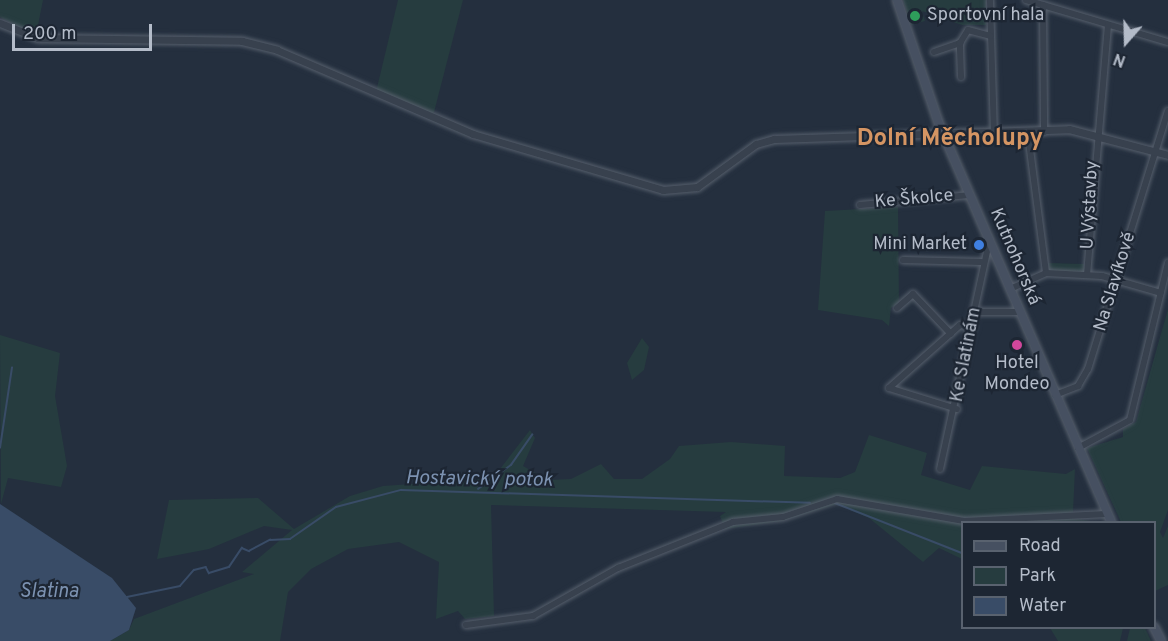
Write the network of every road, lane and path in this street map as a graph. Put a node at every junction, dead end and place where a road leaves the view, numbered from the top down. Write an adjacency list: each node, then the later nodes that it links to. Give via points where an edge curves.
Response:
1 (897, 0): 18 (main road, Kutnohorská)
2 (990, 0): 7 (street)
3 (1026, 0): 4 (street)
4 (1043, 5): 6 (street); 14 (street)
5 (0, 23): 18 (street, via 48,39 242,41 277,50 473,134 663,190 697,187 761,141)
6 (1108, 25): 8 (street); 17 (street, U Výstavby)
7 (990, 36): 9 (street, via 968,30); 16 (street)
8 (1168, 42)
9 (960, 43): 10 (street); 11 (street)
10 (934, 52)
11 (961, 77)
12 (1168, 111): 13 (street, Na Slavíkově)
13 (1166, 125): 19 (street, Na Slavíkově)
14 (1044, 132): 15 (street); 17 (street)
15 (1028, 134): 16 (street); 27 (street)
16 (994, 135): 18 (street)
17 (1095, 135): 19 (street); 28 (street, U Výstavby)
18 (944, 136): 21 (main road, Kutnohorská)
19 (1156, 152): 20 (street); 29 (street, Na Slavíkově)
20 (1168, 155)
21 (969, 195): 22 (street, Ke Školce); 23 (main road, Kutnohorská)
22 (860, 205)
23 (989, 242): 25 (street, Ke Slatinám); 31 (main road, Kutnohorská)
24 (903, 260): 25 (street)
25 (981, 261): 33 (street, Ke Slatinám)
26 (1168, 263): 30 (street)
27 (1046, 273): 28 (street); 31 (street)
28 (1087, 274): 29 (street)
29 (1117, 280): 30 (street); 37 (street, Na Slavíkově, via 1085,377)
30 (1164, 289): 39 (street, via 1131,418)
31 (1010, 290): 34 (main road, Kutnohorská)
32 (897, 308): 36 (street, via 913,294)
33 (976, 312): 34 (street); 35 (street, Ke Slatinám)
34 (1020, 312): 37 (main road, Kutnohorská)
35 (973, 327): 36 (street, via 960,325); 38 (street, Ke Slatinám)
36 (951, 334): 38 (street, via 888,388)
37 (1055, 395): 39 (main road, Kutnohorská)
38 (957, 409): 40 (street, Ke Slatinám)
39 (1078, 448): 41 (main road, Kutnohorská)
40 (940, 470)
41 (1109, 518): 42 (street, via 964,521 837,499 783,517 722,526 618,568 533,616)
42 (466, 625)

